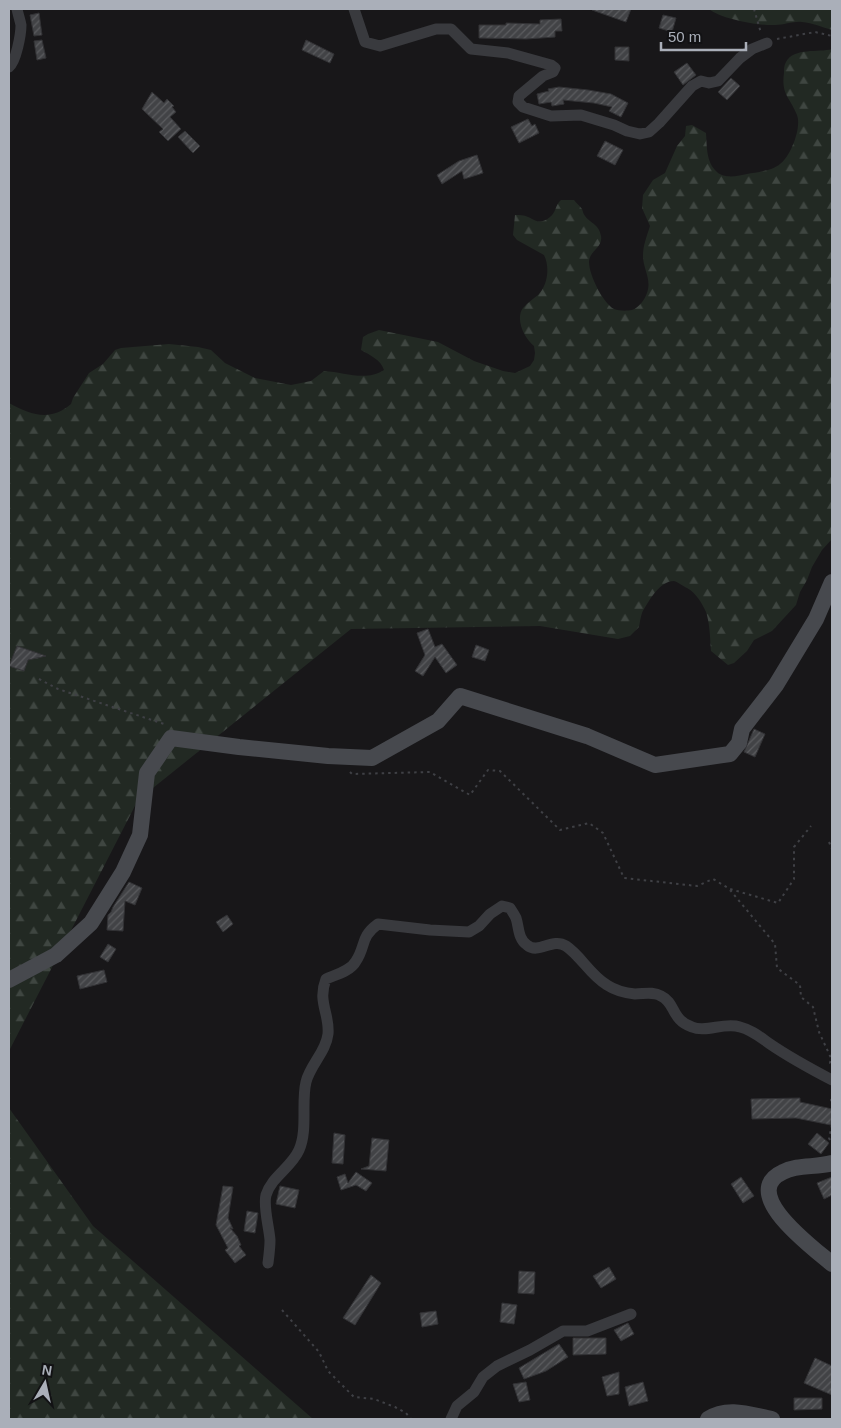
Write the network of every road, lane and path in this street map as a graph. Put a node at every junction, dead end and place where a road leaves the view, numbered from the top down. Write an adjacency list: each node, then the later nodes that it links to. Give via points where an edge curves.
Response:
1 (17, 9): 6 (street, via 21,26)
2 (354, 9): 5 (street, via 365,42 380,46 436,29 451,29 472,49 508,52 551,65 555,68 553,72 519,96 518,102 523,107 551,116 580,115 640,134 649,132 659,123 692,86 701,81 718,81 740,58)
3 (754, 9): 5 (path)
4 (832, 36): 5 (path, via 815,32)
5 (767, 42)
6 (9, 67)
7 (832, 582): 10 (street, via 816,619 776,685 742,729 739,743 730,754 655,765 587,736 460,696 438,720 372,758)
8 (39, 679): 9 (path, via 58,689)
9 (167, 725)
10 (328, 756): 14 (path, via 352,774 430,772 470,795 488,770 500,771 560,830 590,823 603,833 624,878 696,886 713,879); 15 (street, via 171,738 147,773 140,835 124,872 91,922 56,955)
11 (811, 826): 14 (path, via 794,847 794,879 778,903)
12 (829, 842): 13 (path)
13 (832, 849)
14 (730, 889): 16 (path, via 775,944 777,968 800,984 801,997 813,1007)
15 (9, 980)
16 (832, 1065)
17 (832, 1080): 21 (street, via 758,1034 726,1025 693,1028 678,1019 662,996 620,992 587,969 564,944 531,948 520,936 516,917 510,908 502,906 469,932 378,924 364,940 356,962 326,979 322,989 328,1035 305,1084 300,1148 292,1163 271,1183 265,1198 270,1240)
18 (832, 1124): 19 (path, via 829,1138)
19 (832, 1144)
20 (832, 1163): 22 (street, via 782,1172 774,1178 768,1193 788,1226)
21 (268, 1263)
22 (832, 1264)
23 (282, 1310): 25 (path, via 319,1352 328,1371 354,1397 374,1399 396,1407)
24 (631, 1314): 26 (street, via 587,1331 563,1331 496,1366 457,1406)
25 (411, 1419)
26 (451, 1419)
27 (708, 1419): 28 (street, via 736,1412)
28 (772, 1419)

